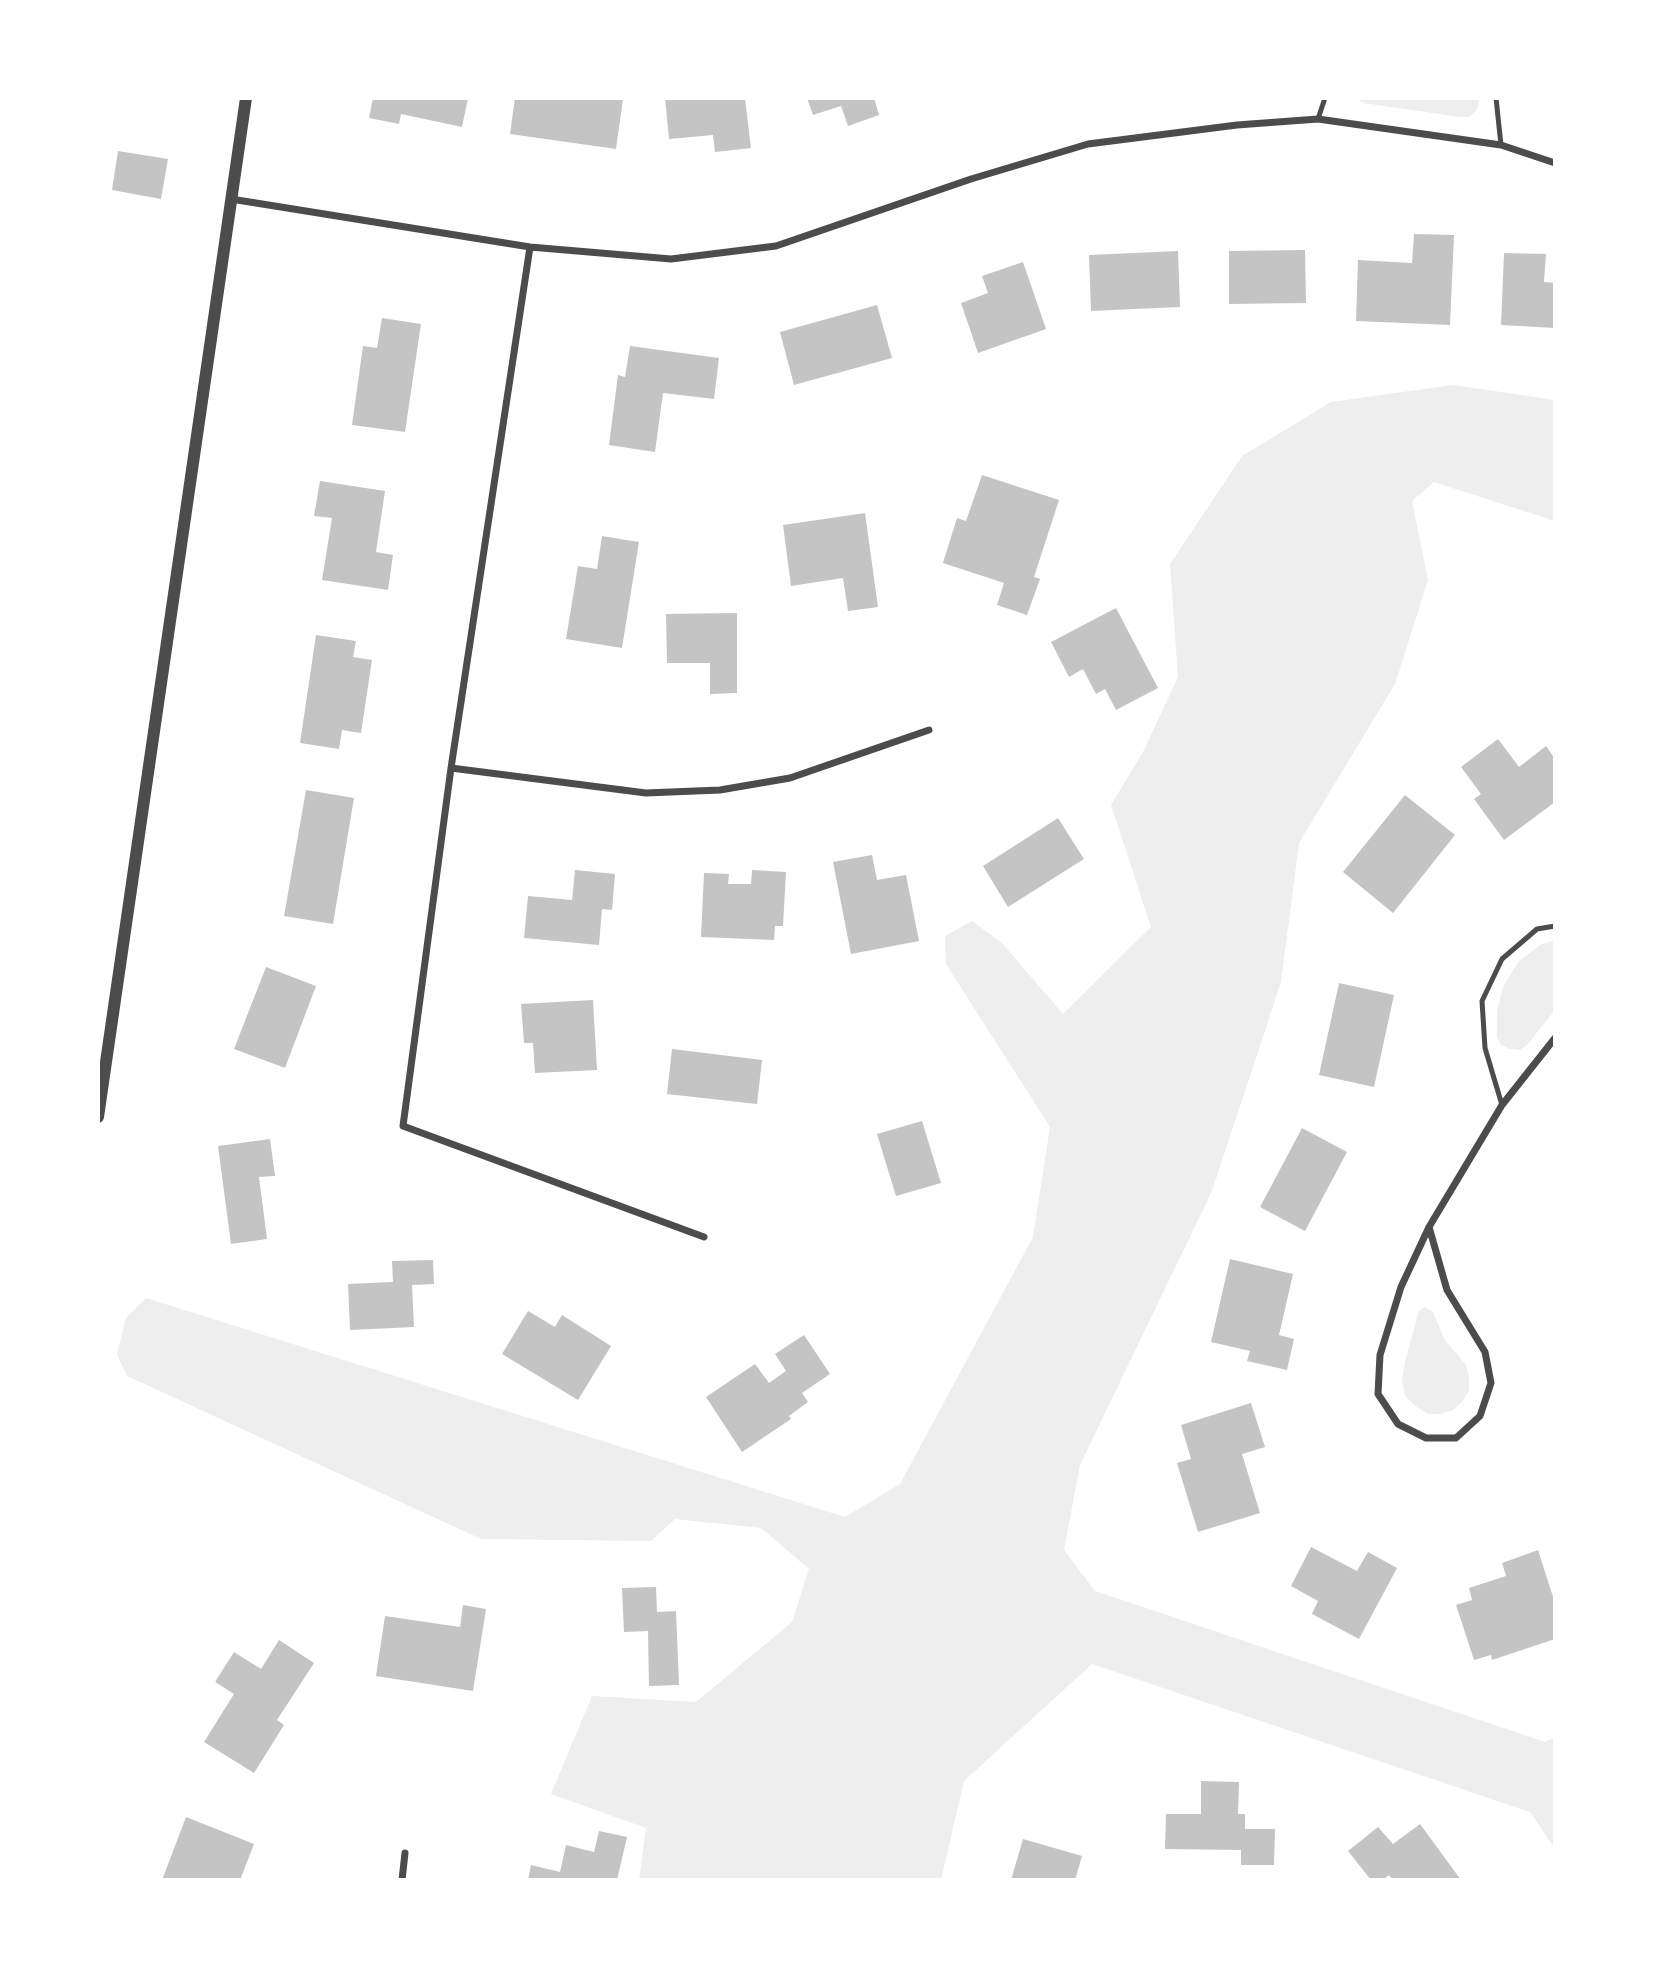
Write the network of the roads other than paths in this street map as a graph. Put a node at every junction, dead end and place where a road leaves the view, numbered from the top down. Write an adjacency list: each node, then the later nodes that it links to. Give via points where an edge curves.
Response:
1 (246, 98): 7 (street)
2 (1325, 98): 4 (lane)
3 (1496, 98): 5 (lane)
4 (1318, 119): 5 (street); 8 (street, via 1088,144 776,246 671,260)
5 (1501, 145): 6 (street)
6 (1555, 163)
7 (231, 199): 8 (street); 14 (street)
8 (530, 247): 10 (street)
9 (929, 730): 10 (street, via 790,778 720,790 646,793)
10 (451, 768): 16 (street, via 403,1126)
11 (1555, 926): 13 (lane, via 1537,929 1502,959 1482,1001 1485,1048)
12 (1555, 1038): 13 (street)
13 (1502, 1105): 15 (street)
14 (98, 1116)
15 (1429, 1227): 15 (street, via 1447,1290 1485,1352 1491,1383 1480,1416 1456,1438 1426,1438 1398,1424 1378,1394 1380,1355 1401,1287)
16 (704, 1237)
17 (405, 1853): 18 (street)
18 (401, 1880)

